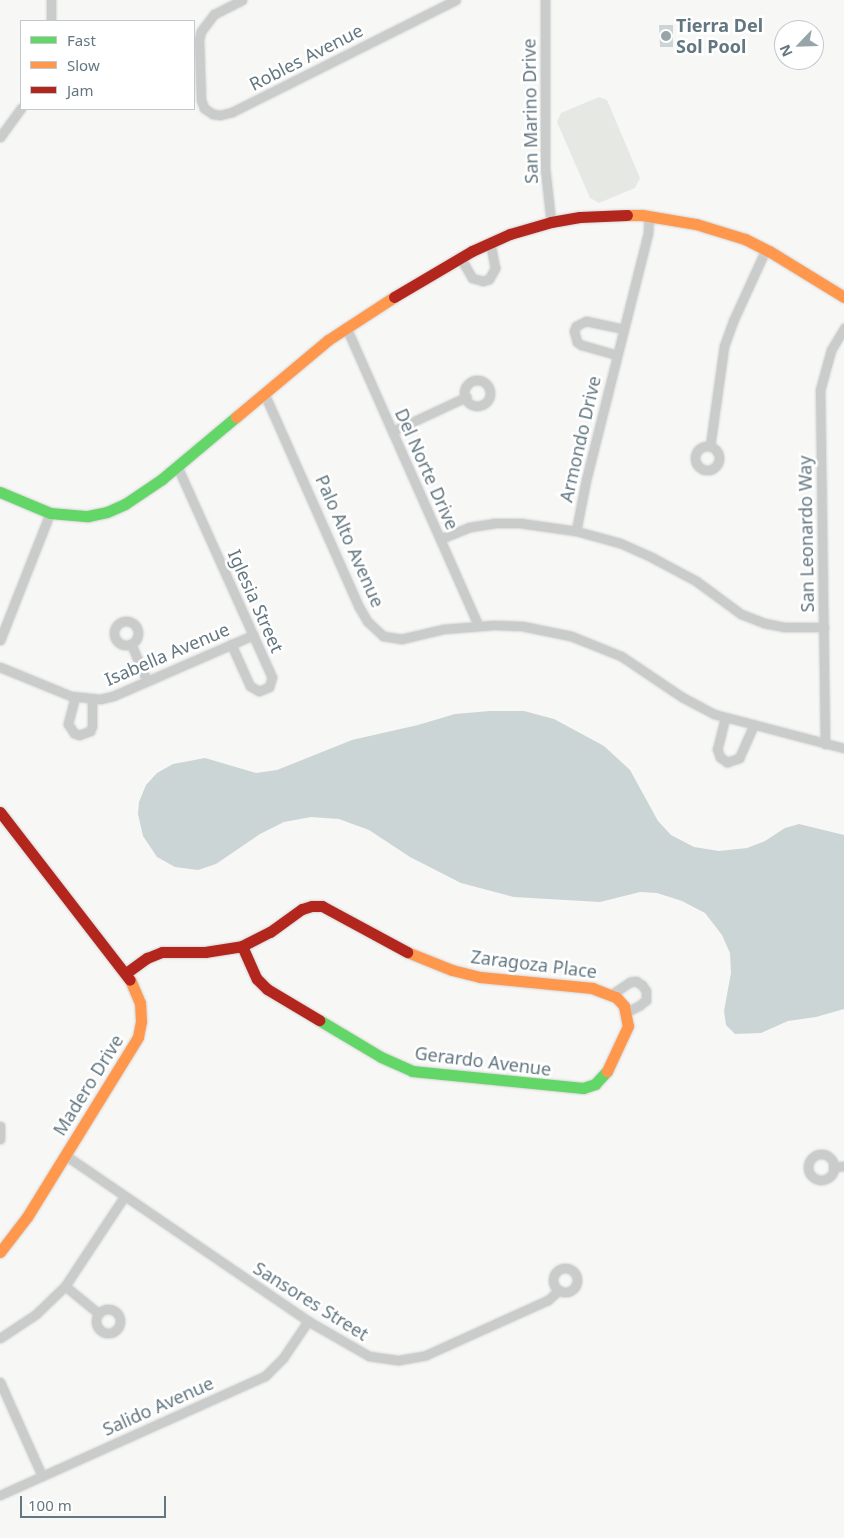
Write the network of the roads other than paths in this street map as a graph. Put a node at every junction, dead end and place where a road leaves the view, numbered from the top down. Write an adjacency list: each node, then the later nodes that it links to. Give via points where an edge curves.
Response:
1 (51, 0): 5 (street)
2 (242, 0): 3 (street, Robles Avenue, via 214,14 204,26 199,40 201,100 204,108 220,116)
3 (456, 0)
4 (545, 0): 9 (street, San Marino Drive, via 545,168)
5 (51, 20)
6 (20, 109): 7 (street)
7 (0, 137)
8 (650, 216): 9 (street, via 580,217); 11 (street, via 723,232); 16 (street, Armondo Drive)
9 (551, 222): 10 (street)
10 (490, 243): 12 (street); 12 (street, via 495,268 489,279 472,278)
11 (766, 249): 13 (street); 21 (street, via 724,346)
12 (460, 257): 14 (street)
13 (844, 297)
14 (346, 327): 18 (street); 20 (street, Del Norte Drive)
15 (844, 328): 28 (street, San Leonardo Way, via 829,356 820,390)
16 (623, 329): 17 (street, Armondo Drive); 17 (street, via 586,321 576,326 574,331 581,345)
17 (617, 355): 25 (street, Armondo Drive)
18 (264, 393): 22 (street); 27 (street, Palo Alto Avenue, via 359,607 375,631 401,640 443,629)
19 (466, 397): 20 (street)
20 (392, 431): 26 (street, Del Norte Drive)
21 (710, 446)
22 (177, 466): 24 (street, via 142,494 108,512 88,516); 29 (street, Iglesia Street)
23 (0, 492): 24 (street)
24 (50, 513): 30 (street)
25 (576, 530): 26 (street, via 494,523 470,527); 28 (street, via 620,543 653,558 696,581 741,614 764,623 784,627)
26 (440, 539): 27 (street, Del Norte Drive)
27 (478, 625): 37 (street, Palo Alto Avenue, via 549,630 595,644 696,706)
28 (824, 627): 39 (street, San Leonardo Way)
29 (253, 634): 32 (street, Isabella Avenue); 32 (street, Iglesia Street, via 272,677 265,690 254,690 250,686)
30 (0, 640)
31 (131, 644): 34 (street)
32 (231, 644): 34 (street, Isabella Avenue)
33 (0, 667): 35 (street, Isabella Avenue)
34 (147, 681): 36 (street, Isabella Avenue, via 113,696)
35 (75, 697): 36 (street, Isabella Avenue); 36 (street, Isabella Avenue, via 68,724 74,733 80,735 90,731 92,726)
36 (92, 699)
37 (725, 718): 38 (street, Palo Alto Avenue); 38 (street, via 717,749 727,762 739,758)
38 (753, 726): 39 (street, Palo Alto Avenue)
39 (825, 744): 40 (street, Palo Alto Avenue)
40 (844, 748)
41 (0, 812): 43 (street, Madero Drive)
42 (242, 946): 43 (street, Zaragoza Place, via 212,952 162,952); 44 (street, Zaragoza Place, via 270,932 302,909 322,906 407,953 452,970 489,978 595,988); 45 (street, Gerardo Avenue, via 257,979 267,989 381,1057 412,1071 546,1086 587,1087 598,1082 608,1071 628,1026)
43 (126, 973): 48 (street, Madero Drive, via 140,1003 138,1037)
44 (612, 994): 45 (street, Zaragoza Place); 45 (street, Zaragoza Place, via 630,982 645,988 647,996 644,1003)
45 (624, 1007)
46 (0, 1126): 47 (street)
47 (0, 1139)
48 (65, 1155): 51 (street, Sansores Street); 52 (street, Madero Drive, via 28,1217)
49 (844, 1166): 50 (street)
50 (834, 1167)
51 (124, 1197): 53 (street); 56 (street, Sansores Street)
52 (0, 1252)
53 (65, 1286): 55 (street); 57 (street, via 36,1314)
54 (559, 1290): 56 (street, Sansores Street, via 548,1300 413,1359 369,1356)
55 (98, 1313)
56 (308, 1321): 59 (street, Salido Avenue, via 283,1358 265,1376)
57 (0, 1338)
58 (0, 1382): 59 (street)
59 (42, 1476): 60 (street, Salido Avenue)
60 (0, 1494)

